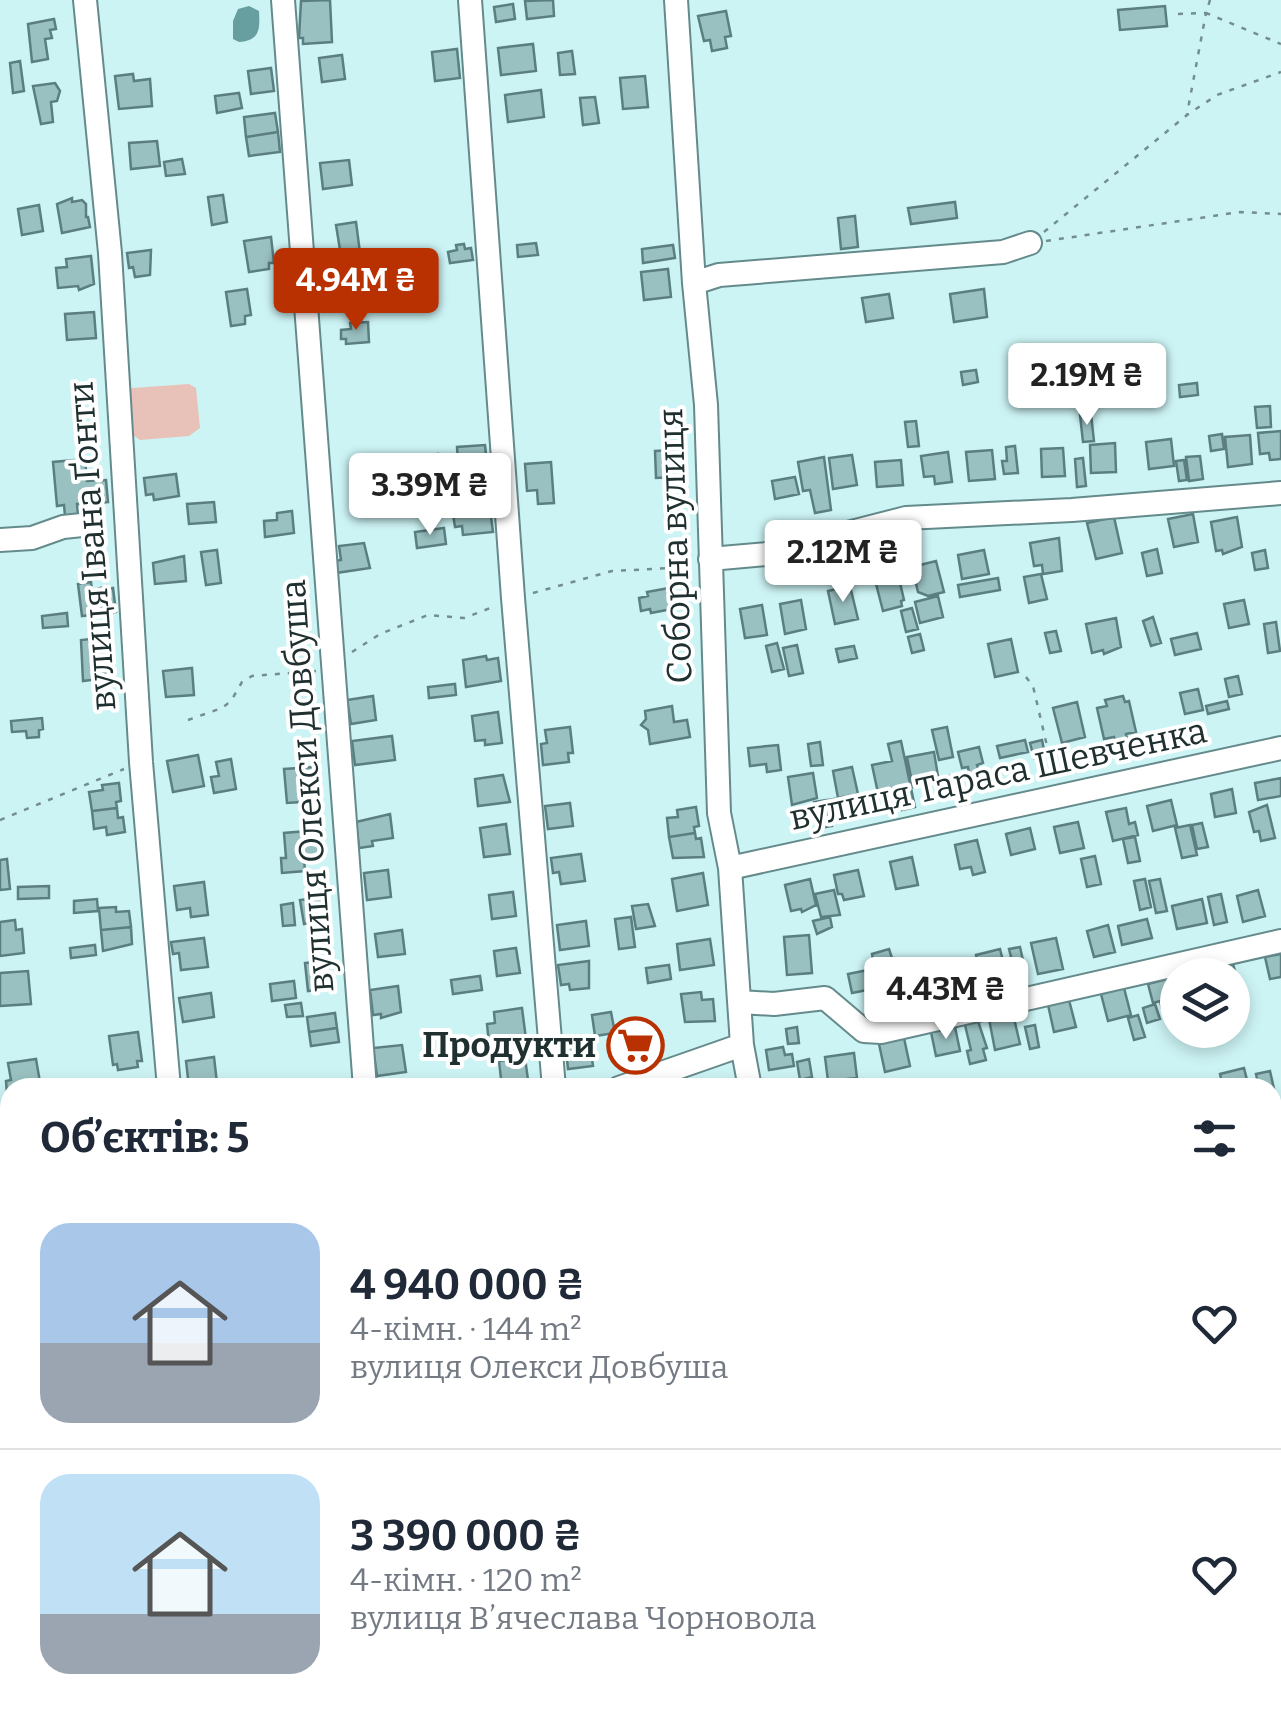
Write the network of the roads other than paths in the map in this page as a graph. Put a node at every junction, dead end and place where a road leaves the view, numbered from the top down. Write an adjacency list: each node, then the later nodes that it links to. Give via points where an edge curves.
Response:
1 (85, 0): 16 (street, вулиця Івана Ґонти, via 110,253)
2 (283, 0): 17 (street, вулиця Олекси Довбуша)
3 (470, 0): 18 (street)
4 (676, 0): 6 (street, Соборна вулиця)
5 (1030, 243): 6 (street, via 1003,252 720,275)
6 (694, 283): 10 (street, Соборна вулиця)
7 (1281, 493): 10 (street, via 906,518)
8 (82, 525): 9 (street)
9 (0, 540)
10 (710, 562): 12 (street, Соборна вулиця, via 718,813)
11 (1281, 748): 12 (street, вулиця Тараса Шевченка)
12 (730, 868): 14 (street, Соборна вулиця)
13 (1281, 941): 14 (street, via 881,1032 864,1030 825,998)
14 (740, 1002): 15 (street, Соборна вулиця)
15 (742, 1045): 19 (street); 20 (street, Соборна вулиця)
16 (168, 1078)
17 (364, 1078)
18 (553, 1078)
19 (648, 1078)
20 (748, 1078)

